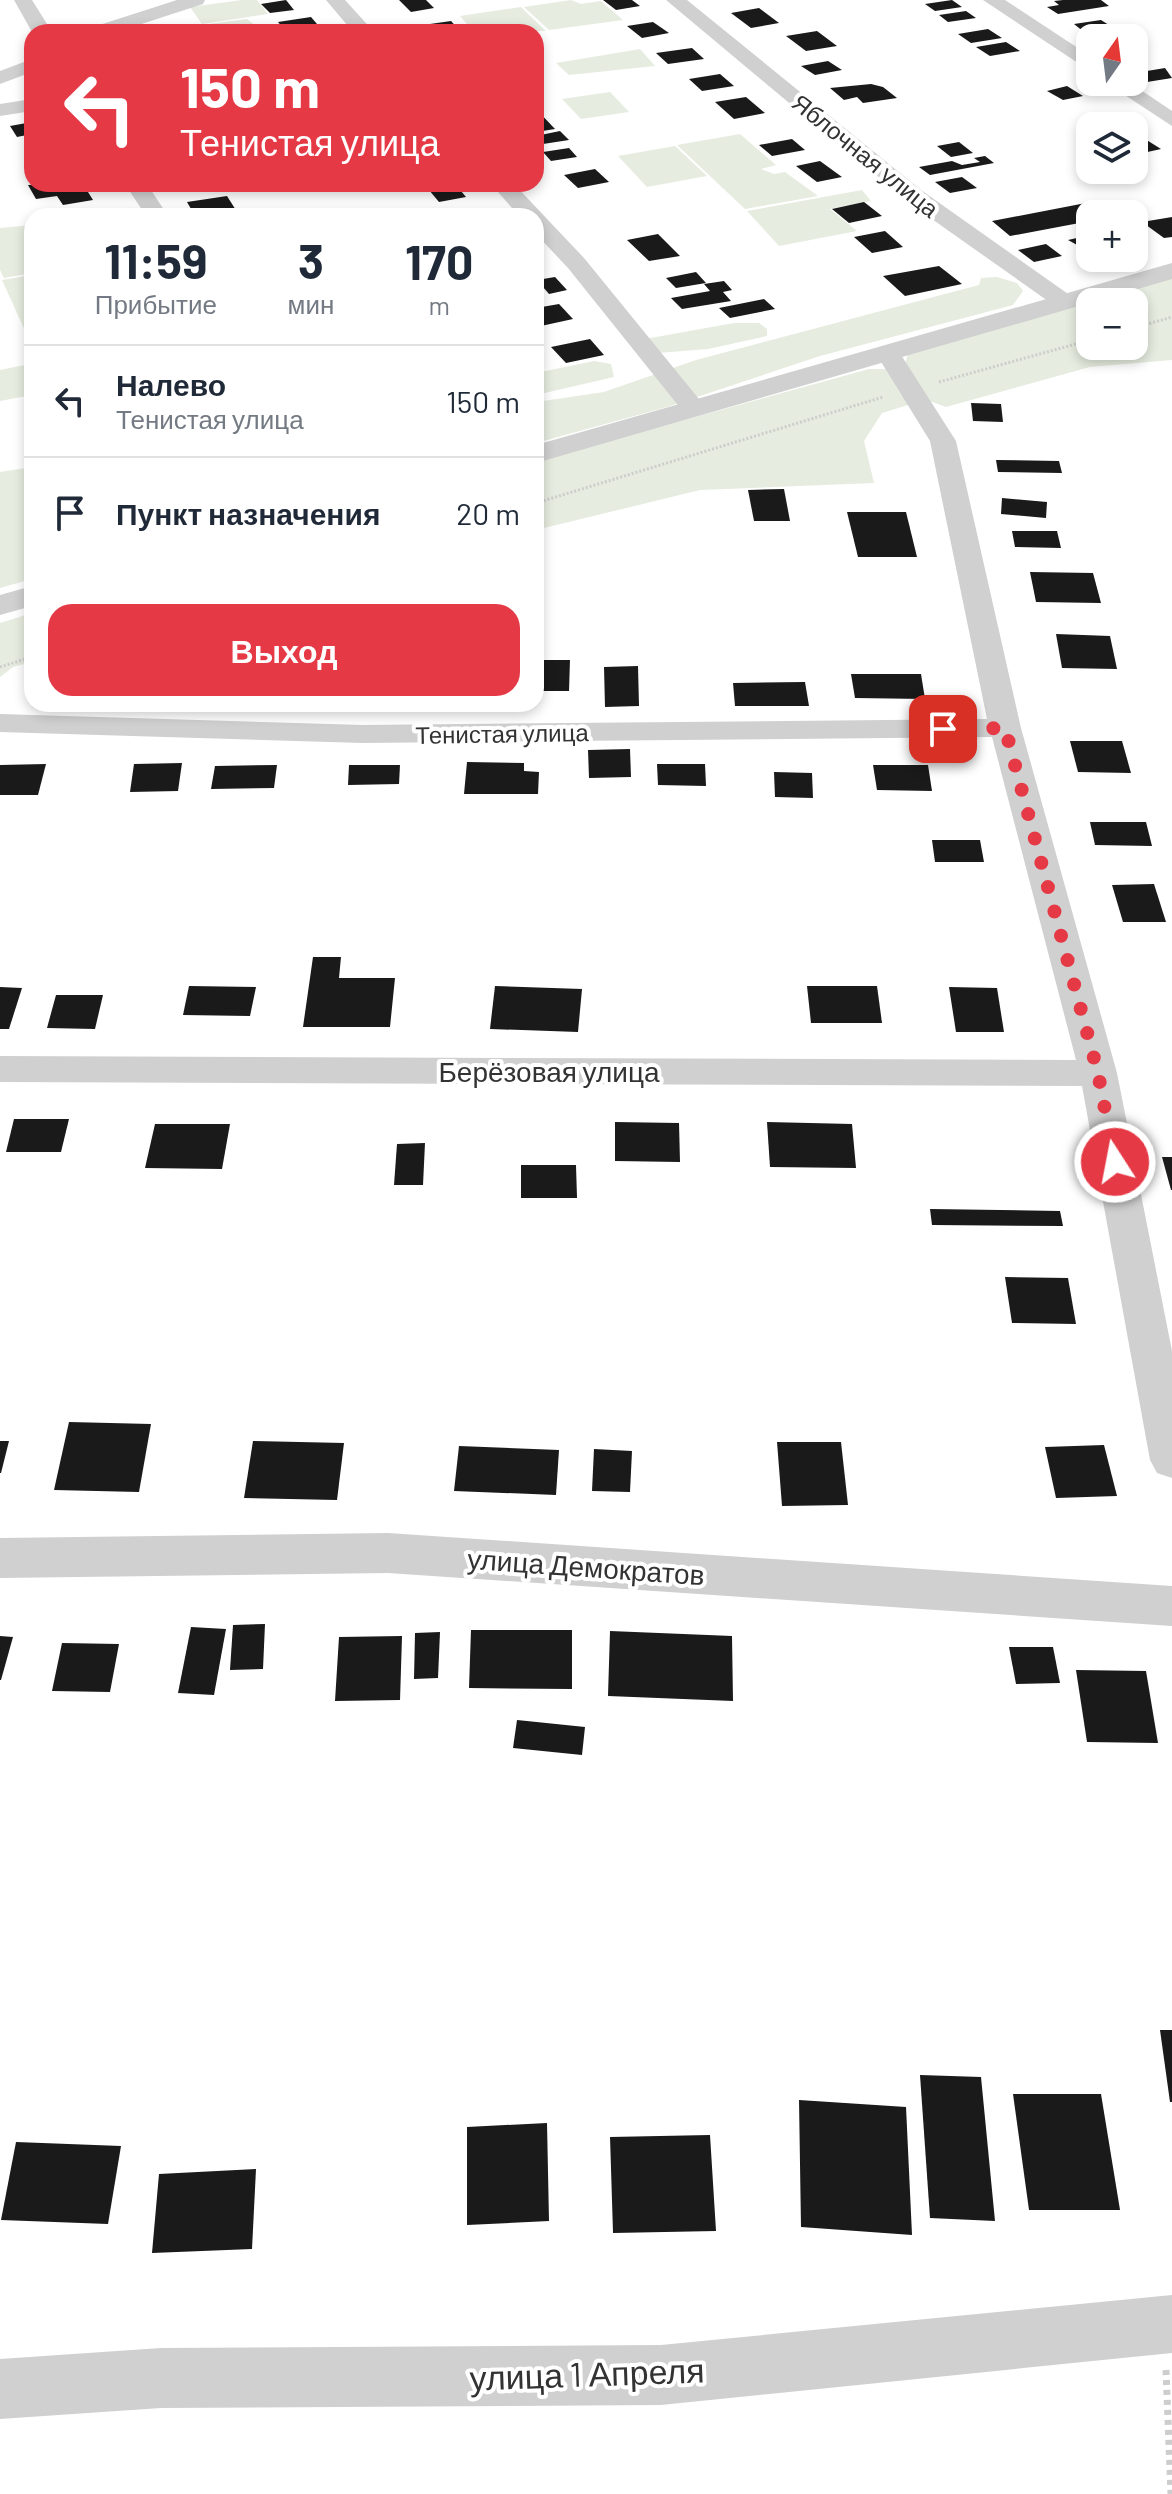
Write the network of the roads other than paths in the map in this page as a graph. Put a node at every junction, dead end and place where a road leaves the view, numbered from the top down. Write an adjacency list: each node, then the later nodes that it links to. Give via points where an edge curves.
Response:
1 (23, 0): 6 (street)
2 (196, 0): 7 (street)
3 (335, 0): 8 (street)
4 (675, 0): 22 (street, Яблочная улица, via 913,195)
5 (992, 0): 11 (street)
6 (37, 24)
7 (122, 24)
8 (357, 24)
9 (24, 50): 10 (street)
10 (11, 51)
11 (1076, 56)
12 (24, 68): 13 (street)
13 (0, 78)
14 (1136, 96): 17 (street)
15 (24, 106): 16 (street)
16 (0, 110)
17 (1172, 120)
18 (509, 192): 19 (street)
19 (524, 208)
20 (544, 229): 24 (street)
21 (1172, 271): 22 (street)
22 (1063, 301): 23 (street)
23 (887, 352): 24 (street); 29 (street, via 943,441)
24 (694, 409): 25 (street)
25 (544, 452)
26 (24, 598): 27 (street)
27 (0, 605)
28 (0, 723): 29 (street, Тенистая улица, via 363,734)
29 (1005, 728): 31 (street)
30 (0, 1069): 31 (street, Берёзовая улица)
31 (1098, 1073): 32 (street)
32 (1172, 1460)
33 (0, 1558): 34 (street, улица Демократов, via 388,1553)
34 (1172, 1606)
35 (1168, 2324): 36 (street, улица 1 Апреля, via 661,2375 161,2378)
36 (0, 2389)

